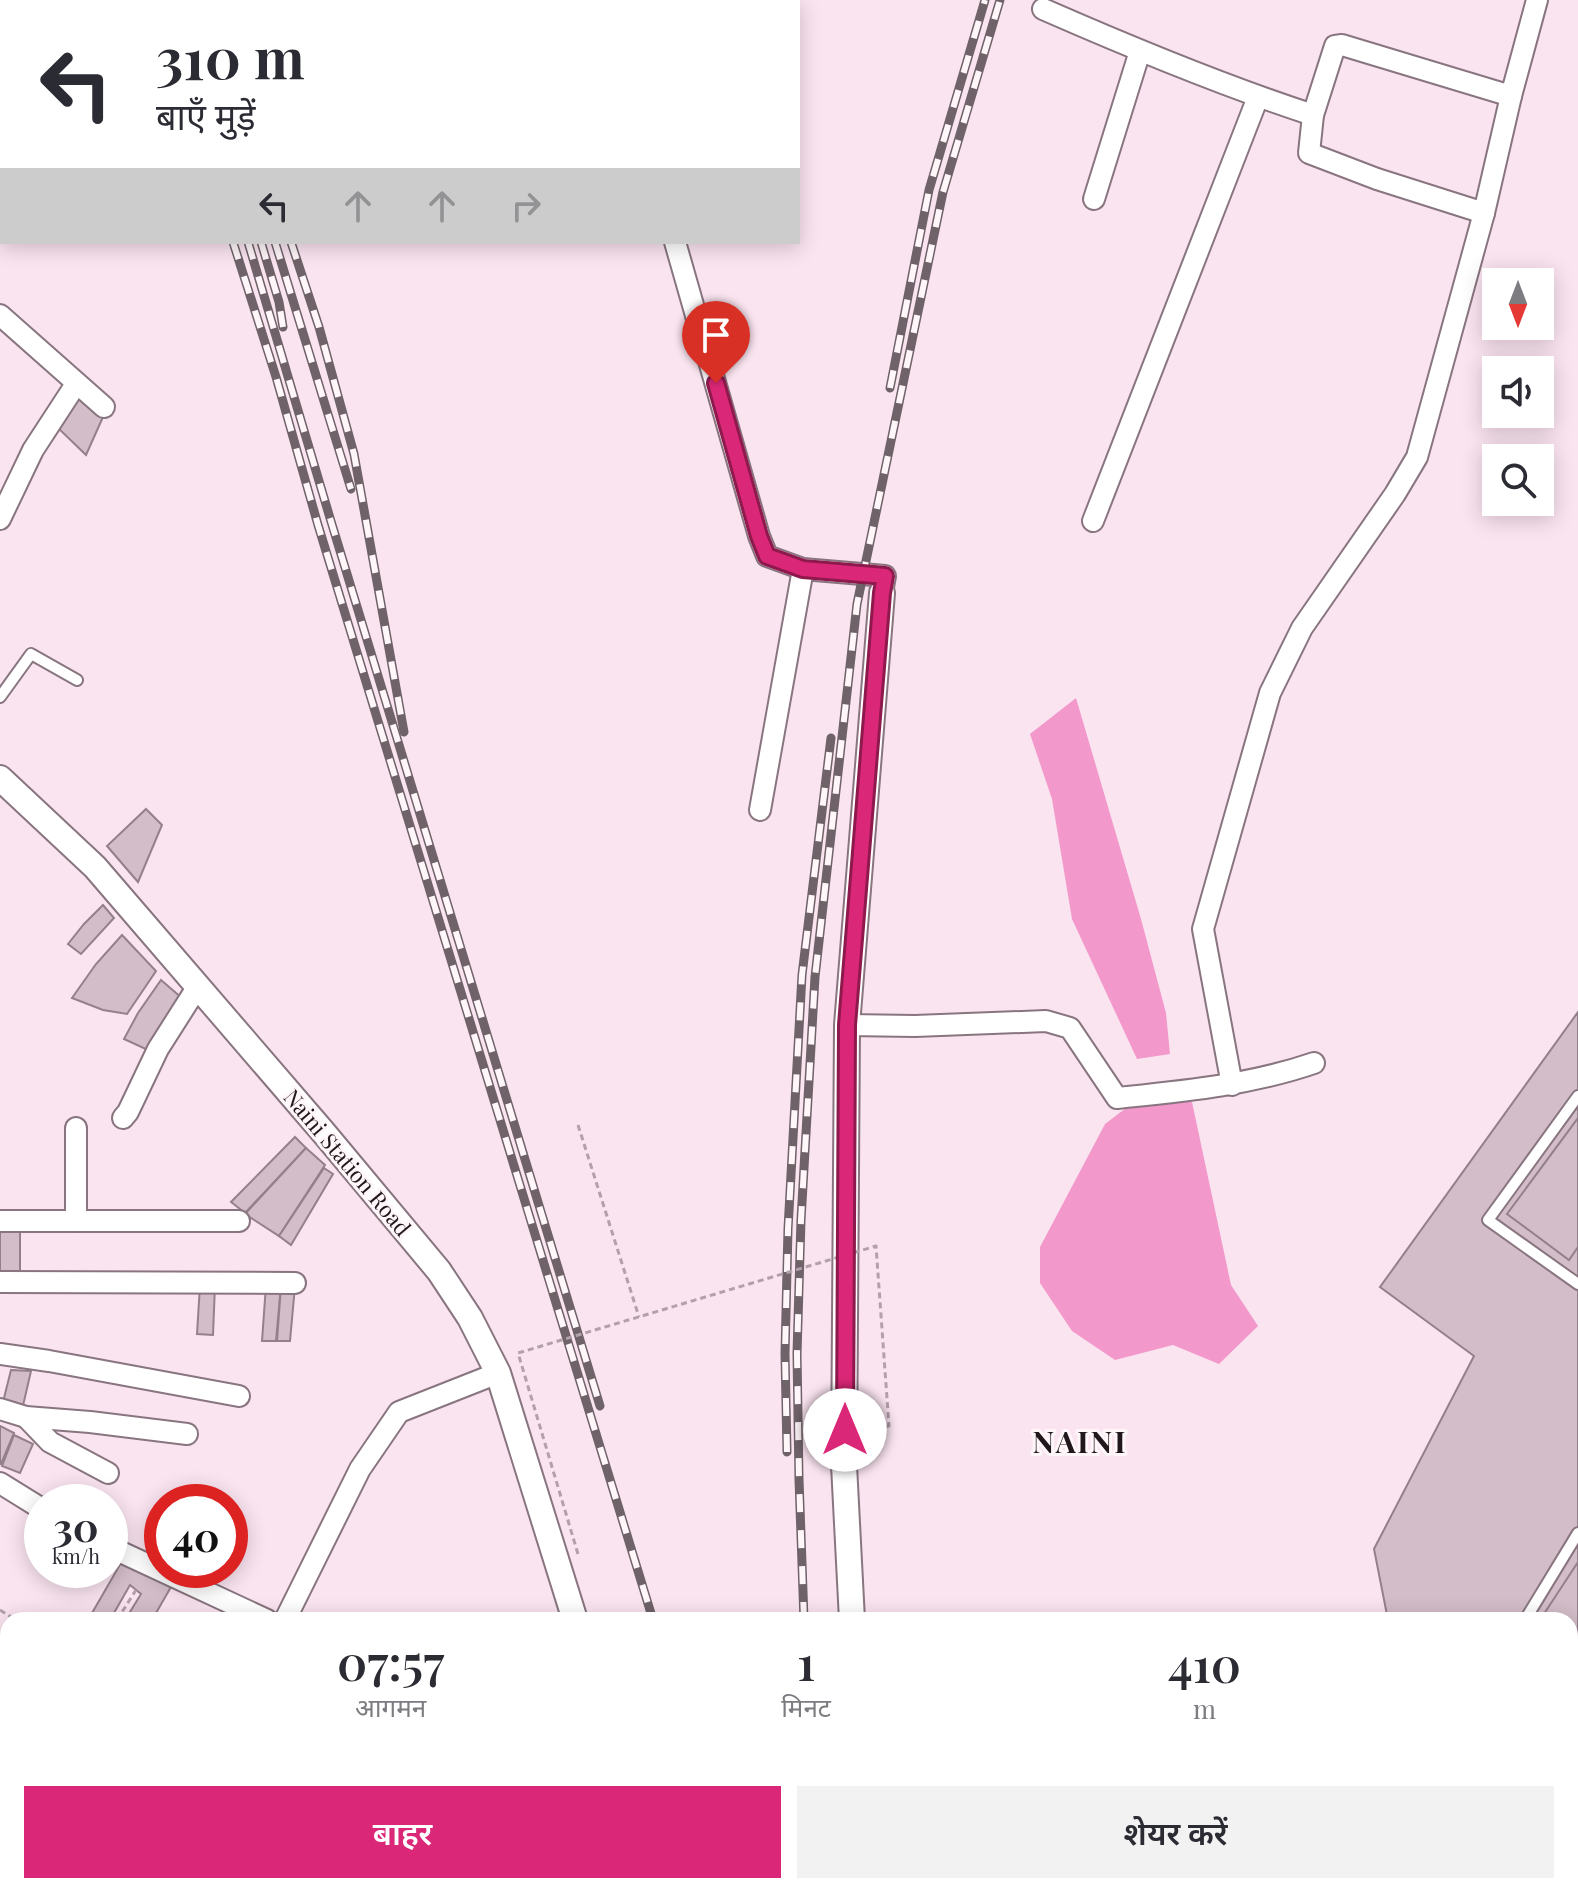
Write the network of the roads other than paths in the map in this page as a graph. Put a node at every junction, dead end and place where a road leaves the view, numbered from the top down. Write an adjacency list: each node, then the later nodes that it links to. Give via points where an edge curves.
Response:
1 (1537, 0): 4 (street)
2 (1043, 9): 3 (street)
3 (1140, 51): 5 (street); 7 (street)
4 (1511, 96): 6 (street, via 1342,45 1335,46); 8 (street)
5 (1258, 97): 6 (street); 14 (street)
6 (1313, 115): 8 (street, via 1309,153)
7 (1094, 199)
8 (1484, 213): 24 (street, via 1417,457 1302,628 1270,693 1203,929)
9 (676, 244): 15 (street, via 763,546 767,556)
10 (0, 315): 11 (street)
11 (76, 384): 12 (street); 13 (street, via 33,450)
12 (104, 407)
13 (0, 519)
14 (1093, 521)
15 (803, 569): 16 (street, via 885,576); 20 (street)
16 (882, 593): 22 (street)
17 (77, 680): 18 (lane, via 31,654)
18 (0, 697)
19 (0, 778): 21 (street, Naini Station Road, via 95,867)
20 (760, 810)
21 (198, 986): 26 (street); 35 (street, Naini Station Road, via 439,1271)
22 (847, 1025): 24 (street, via 1046,1021 1070,1028 1117,1098); 48 (street, via 844,1465)
23 (1314, 1063): 24 (street)
24 (1232, 1085)
25 (1578, 1096): 33 (lane, via 1488,1220)
26 (123, 1118)
27 (76, 1128): 29 (street)
28 (0, 1221): 29 (street)
29 (76, 1221): 30 (street)
30 (239, 1221)
31 (0, 1282): 32 (street)
32 (295, 1283)
33 (1578, 1284)
34 (0, 1354): 36 (street)
35 (498, 1373): 46 (street, via 399,1412 360,1469); 47 (street, Naini Station Road)
36 (239, 1396)
37 (0, 1409): 38 (street)
38 (26, 1417): 39 (street); 40 (street, via 50,1442)
39 (187, 1434)
40 (108, 1473)
41 (0, 1483): 42 (street)
42 (24, 1498)
43 (1578, 1533): 49 (lane)
44 (128, 1556): 45 (street)
45 (262, 1612)
46 (286, 1612)
47 (573, 1612)
48 (852, 1612)
49 (1530, 1612)

